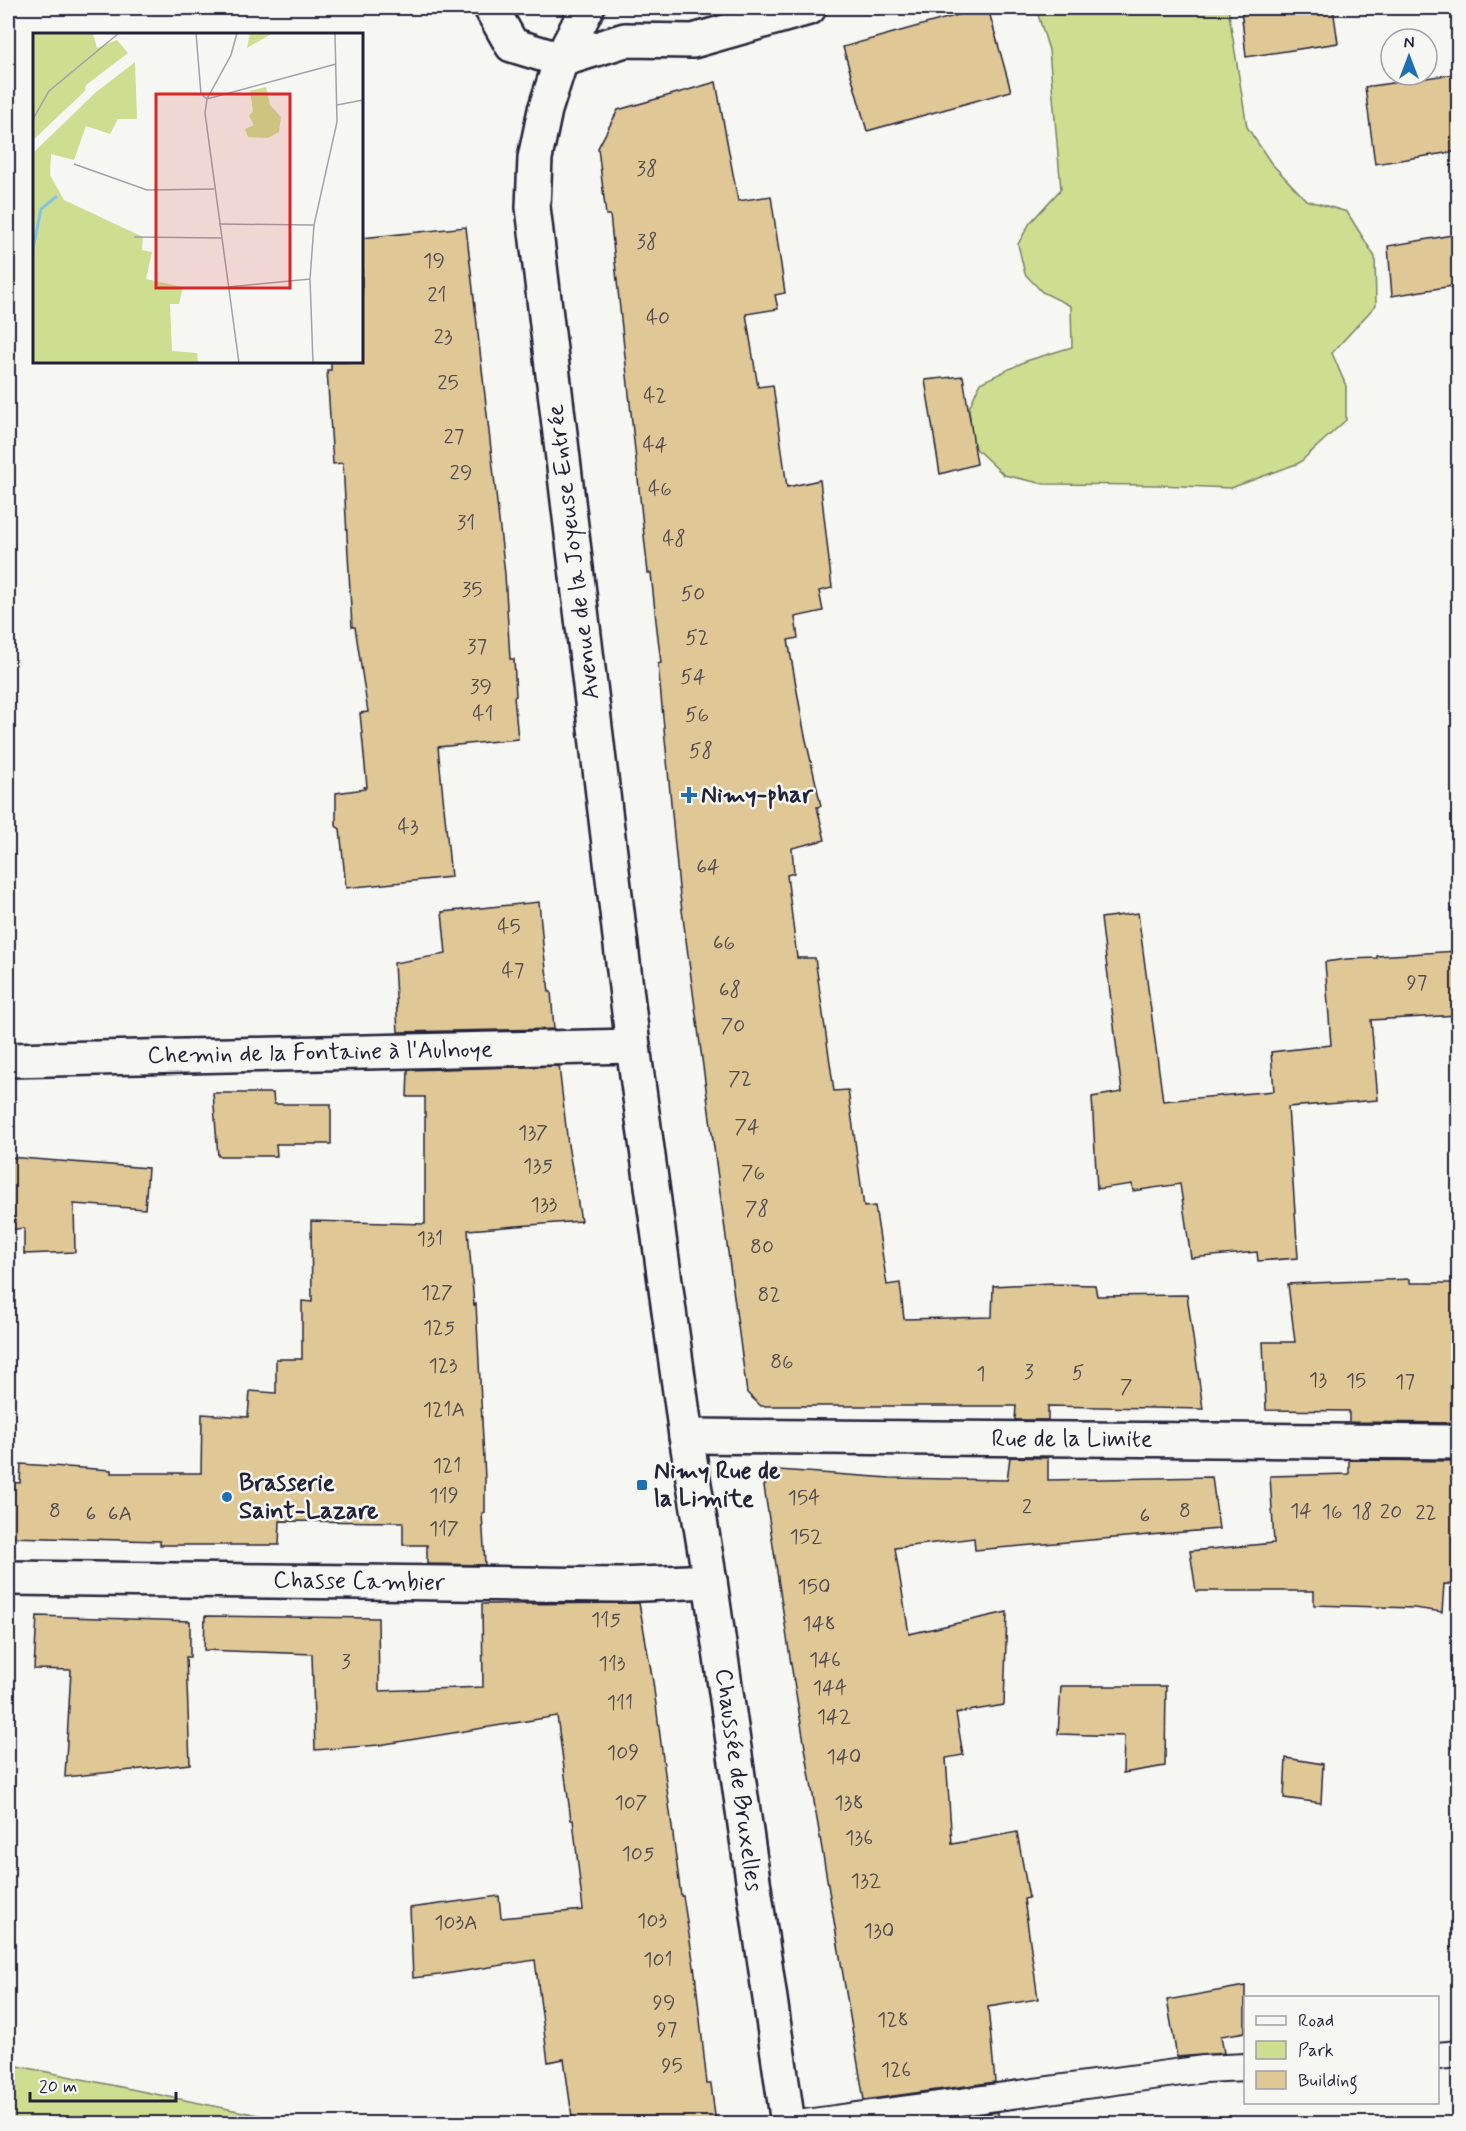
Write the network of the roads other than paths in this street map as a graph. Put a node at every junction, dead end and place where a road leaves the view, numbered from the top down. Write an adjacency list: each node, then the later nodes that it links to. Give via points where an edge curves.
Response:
1 (491, 8): 4 (street, via 512,45)
2 (587, 8): 4 (street, Avenue de la Joyeuse Entrée)
3 (809, 8): 4 (street, via 693,41 625,40)
4 (561, 60): 5 (street, Avenue de la Joyeuse Entrée, via 535,158 533,207)
5 (633, 1046): 6 (street, Chemin de la Fontaine à l'Aulnoye); 7 (street, Avenue de la Joyeuse Entrée)
6 (8, 1060)
7 (686, 1436): 8 (street, Rue de la Limite); 10 (street, Chaussée de Bruxelles)
8 (1458, 1442)
9 (8, 1578): 10 (street, Chasse Cambier, via 620,1586)
10 (710, 1581): 14 (street, Chaussée de Bruxelles)
11 (1458, 2054): 12 (lane)
12 (1439, 2056)
13 (1244, 2067): 15 (lane, via 1204,2069)
14 (788, 2124)
15 (798, 2124)

